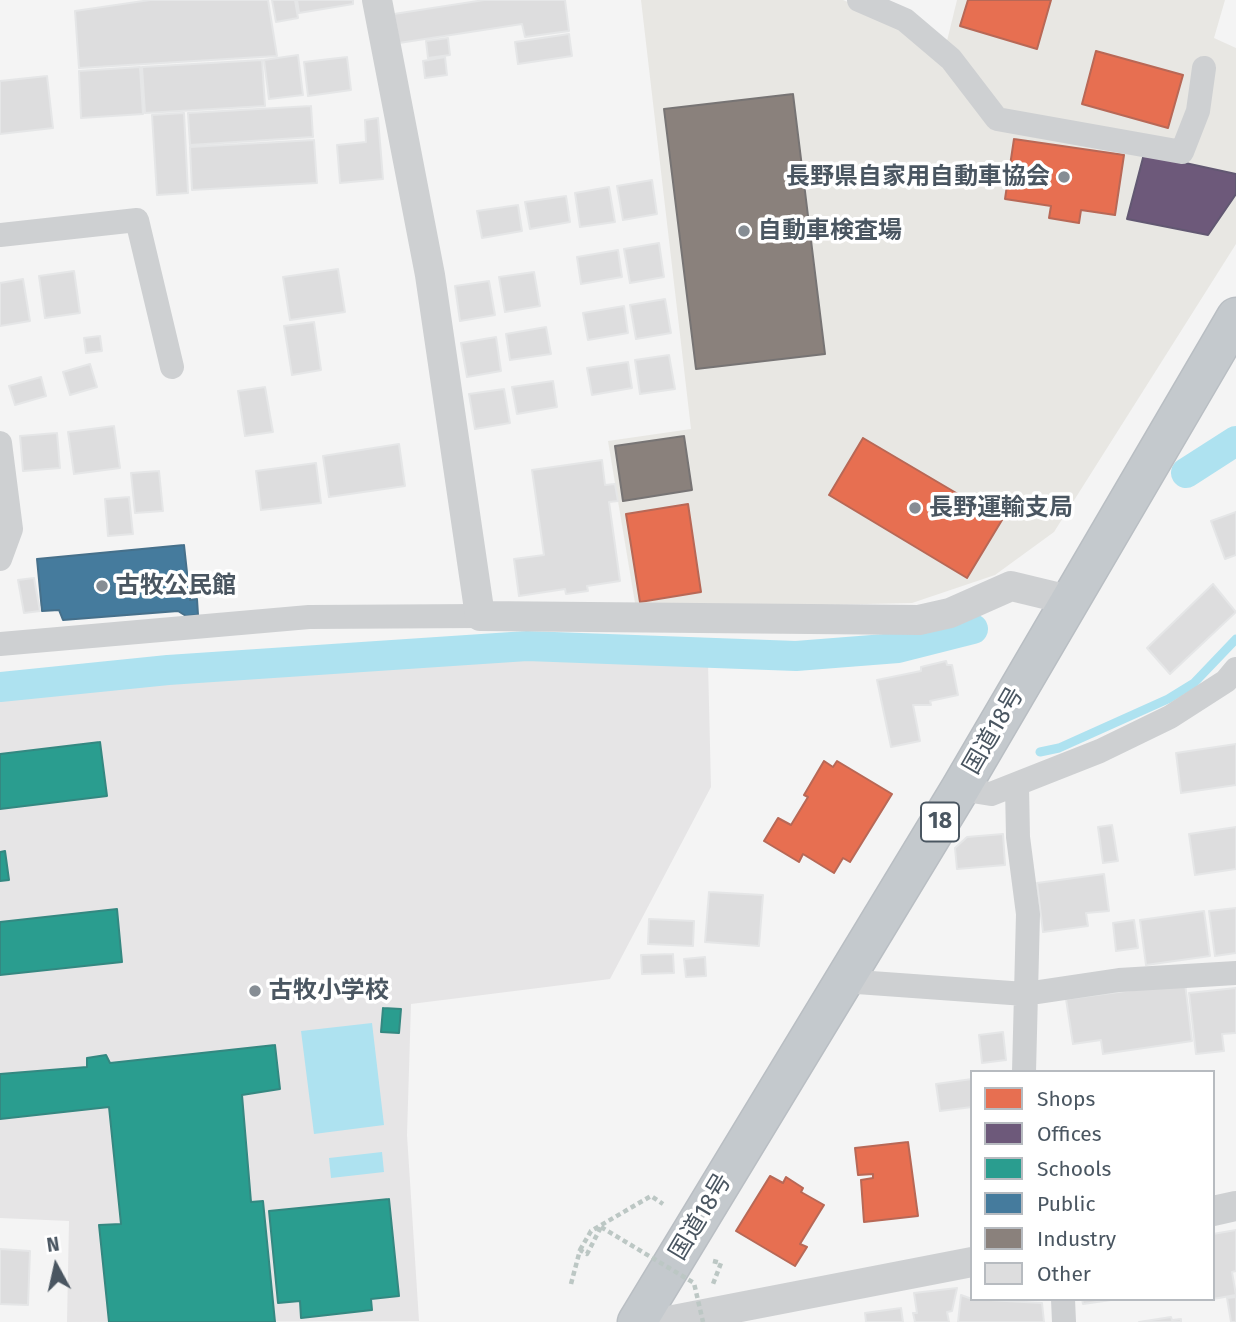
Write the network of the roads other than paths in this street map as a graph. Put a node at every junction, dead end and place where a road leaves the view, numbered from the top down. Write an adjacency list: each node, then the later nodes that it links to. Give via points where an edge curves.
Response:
1 (377, 0): 10 (street, via 430,275)
2 (859, 0): 3 (street, via 905,20 951,59 997,119 1182,152 1198,111)
3 (1204, 68)
4 (0, 235): 6 (street, via 137,220)
5 (1236, 317): 9 (highway, 国道18号 / 18)
6 (172, 367)
7 (0, 443): 8 (street, via 11,529)
8 (0, 559)
9 (1069, 600): 10 (street, via 1011,586 950,613 919,620); 14 (highway, 国道18号 / 18)
10 (480, 616): 11 (street, via 309,617)
11 (0, 644)
12 (1236, 669): 13 (street, via 1226,681 1170,717)
13 (1017, 786): 14 (street, via 991,794); 17 (street, via 1028,914)
14 (960, 789): 16 (highway, 国道18号 / 18)
15 (1236, 973): 17 (street, via 1119,980)
16 (843, 981): 17 (street); 23 (highway, 国道18号 / 18)
17 (1026, 994): 18 (street)
18 (1024, 1070)
19 (1236, 1206): 20 (street)
20 (1215, 1211)
21 (970, 1262): 24 (street)
22 (1063, 1301): 25 (street)
23 (637, 1322)
24 (663, 1322)
25 (1064, 1322)

